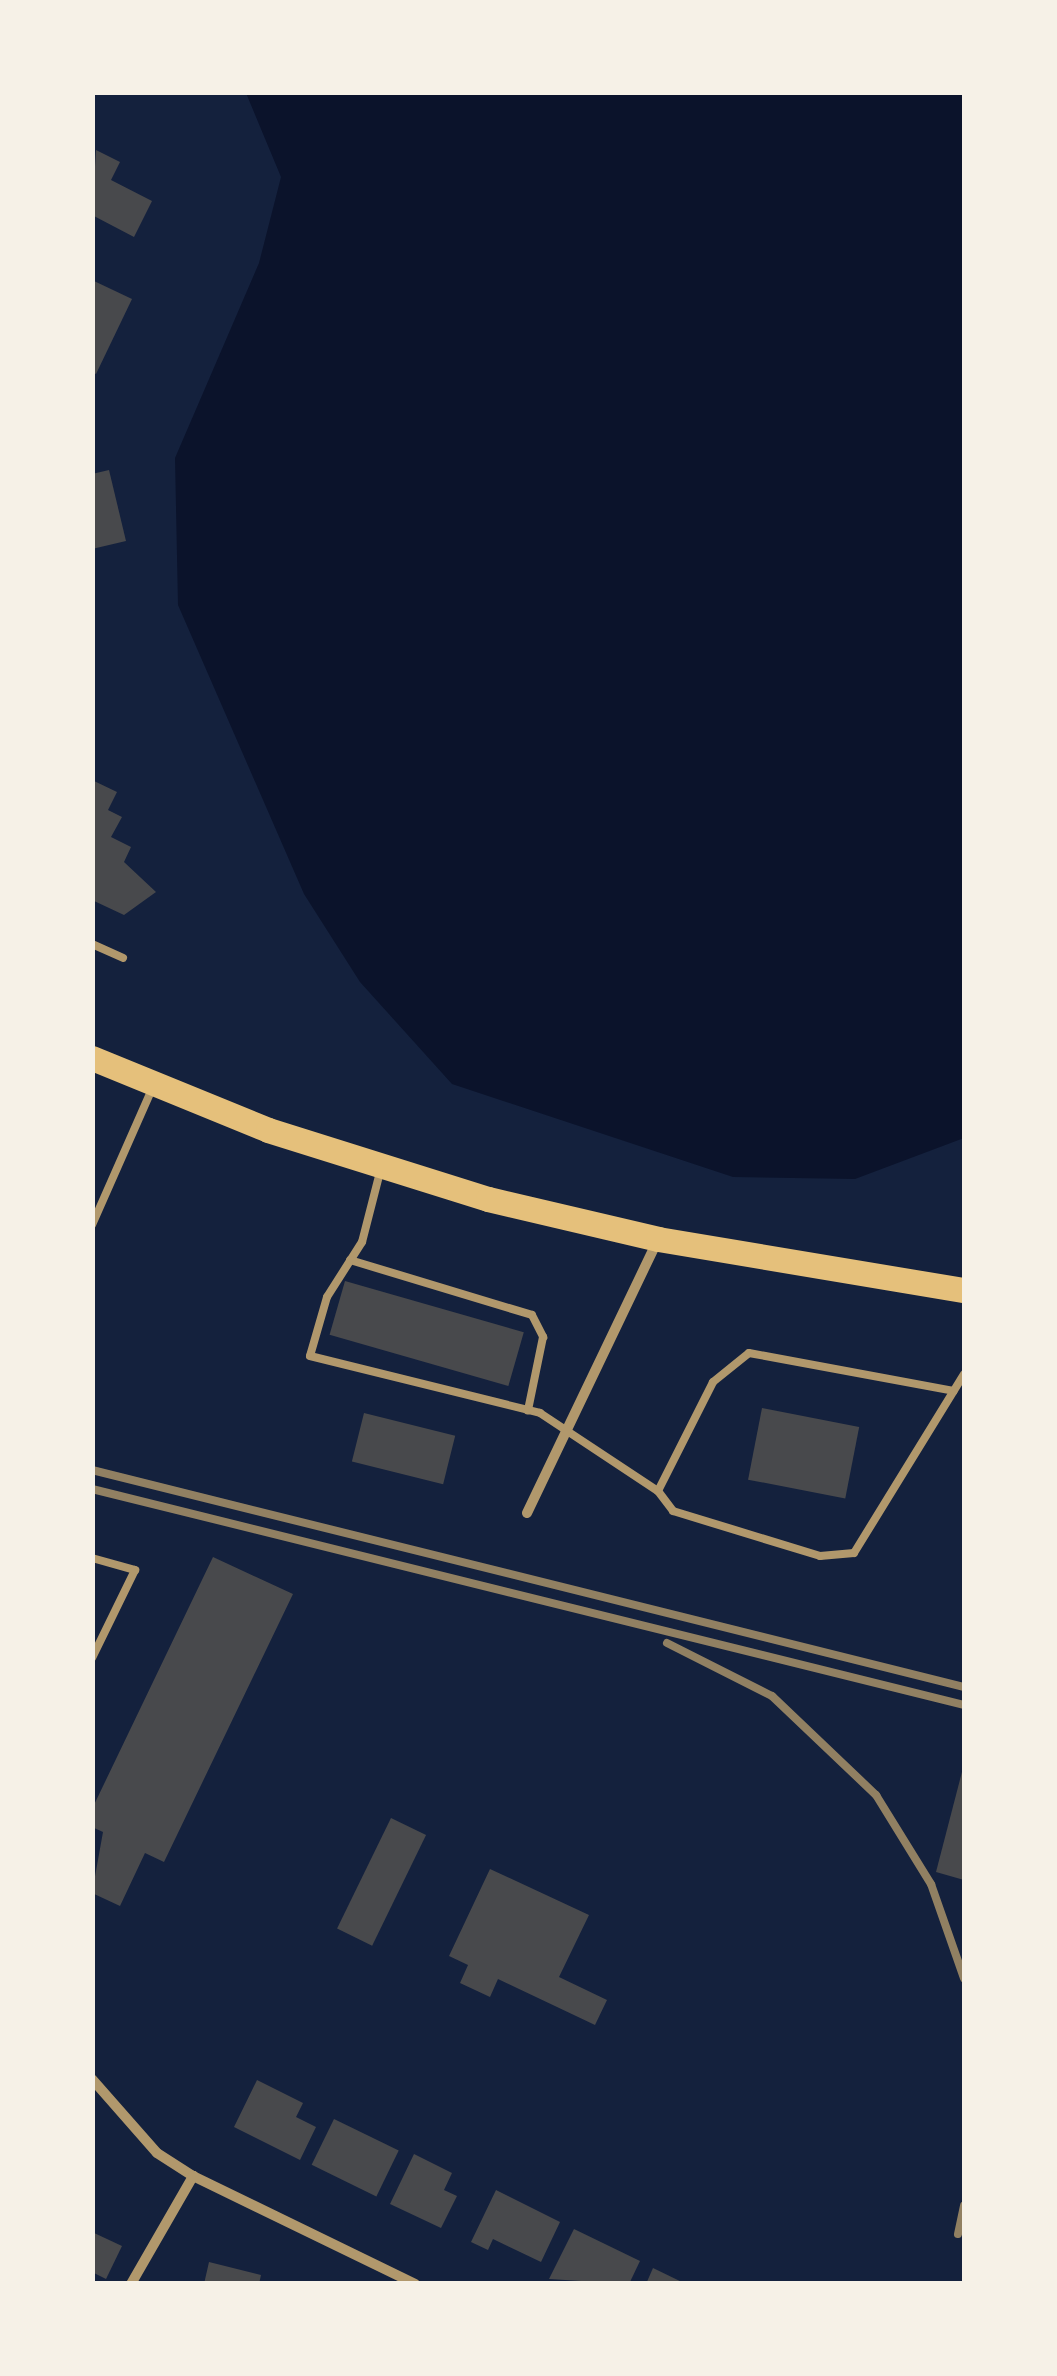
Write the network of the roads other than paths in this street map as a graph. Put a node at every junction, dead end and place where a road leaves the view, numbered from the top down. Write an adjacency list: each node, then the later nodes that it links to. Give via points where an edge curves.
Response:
1 (92, 944): 2 (lane)
2 (123, 958)
3 (92, 1058): 4 (main road)
4 (154, 1085): 5 (main road); 6 (lane)
5 (381, 1168): 7 (main road); 8 (lane)
6 (92, 1225)
7 (658, 1239): 9 (main road); 13 (street)
8 (350, 1260): 12 (lane, via 532,1315 544,1337); 12 (lane, via 326,1297 310,1356)
9 (964, 1290)
10 (964, 1374): 11 (lane)
11 (954, 1392): 14 (lane, via 750,1353 713,1382); 14 (lane, via 854,1553 820,1556 722,1527 673,1511)
12 (528, 1410): 13 (lane)
13 (568, 1431): 14 (lane); 15 (street)
14 (658, 1491)
15 (527, 1512)
16 (92, 1558): 17 (lane, via 136,1570)
17 (92, 1658)
18 (92, 2079): 19 (street, via 157,2153)
19 (193, 2176): 20 (street); 21 (street)
20 (412, 2283)
21 (130, 2284)

